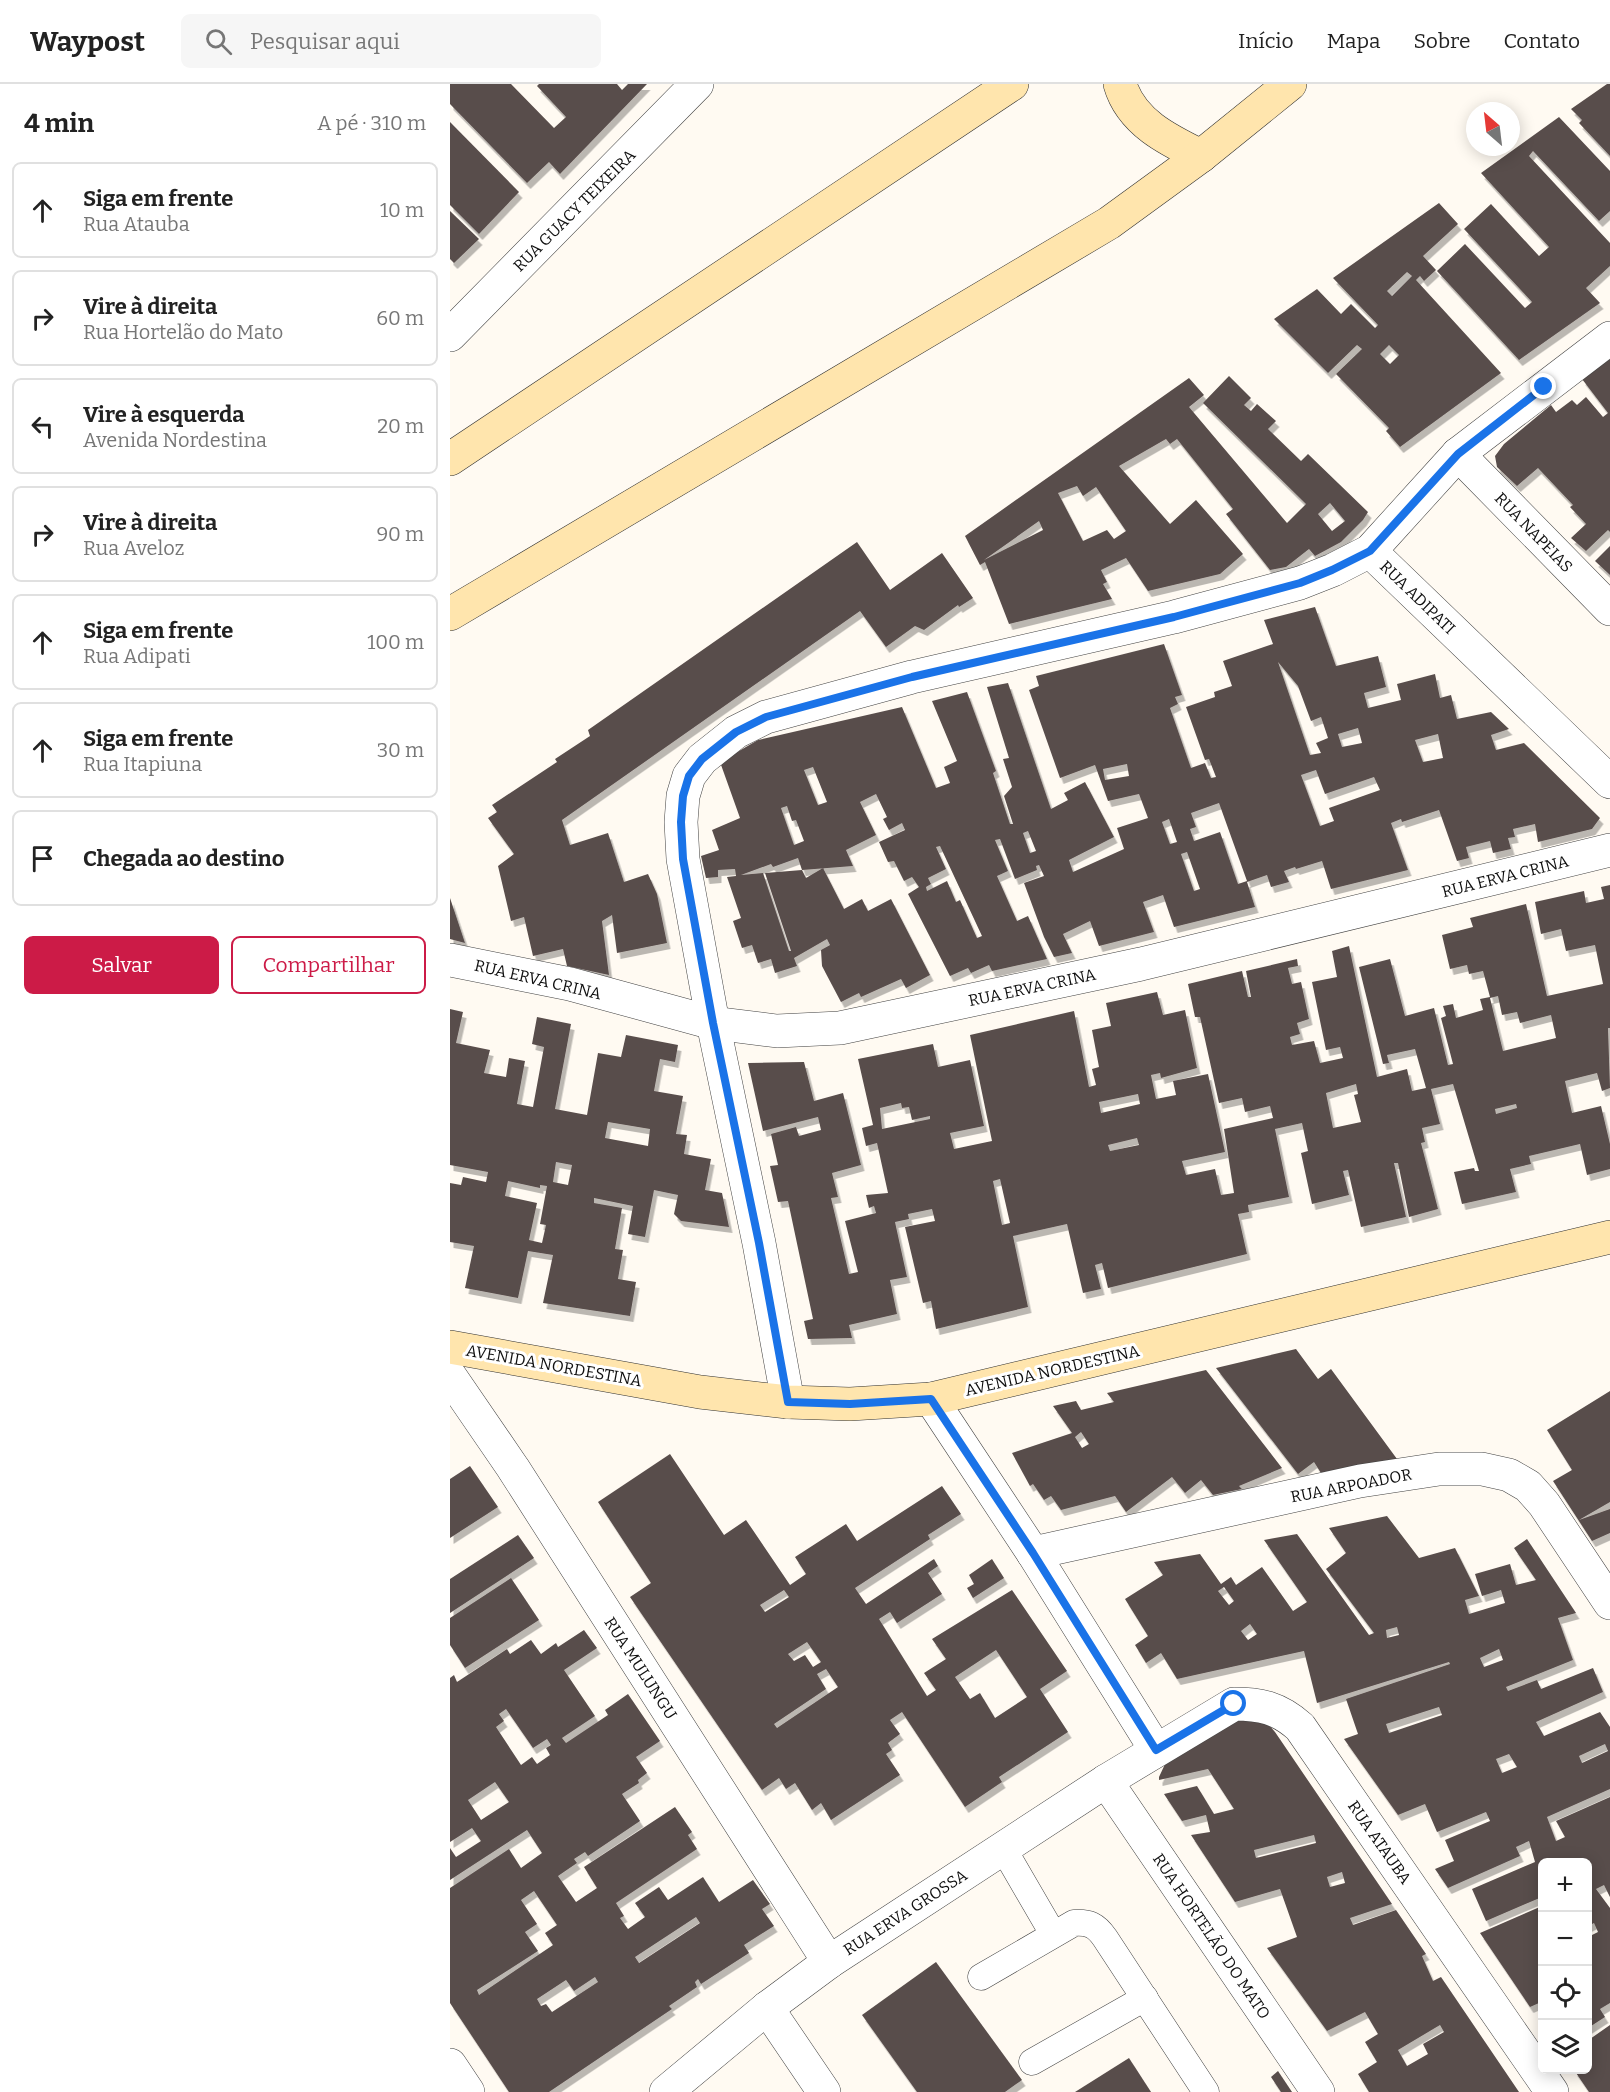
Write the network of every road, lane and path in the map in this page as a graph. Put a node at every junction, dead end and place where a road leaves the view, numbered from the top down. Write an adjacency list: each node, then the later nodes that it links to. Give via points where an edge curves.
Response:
1 (697, 84): 6 (street, RUA GUACY TEIXEIRA)
2 (1012, 84): 9 (street)
3 (1120, 84): 5 (street, via 1147,125)
4 (1290, 84): 5 (street)
5 (1201, 156): 12 (street, via 1099,229)
6 (450, 335)
7 (1610, 338): 8 (street)
8 (1458, 454): 10 (street); 11 (street, RUA NAPEIAS)
9 (450, 459)
10 (1370, 551): 13 (street, RUA ADIPATI); 16 (street, RUA ADIPATI, via 1300,583 1174,617 912,677 766,717 736,732 702,759 689,776 683,796 683,859)
11 (1610, 609)
12 (450, 614)
13 (1610, 782)
14 (1610, 850): 16 (street, RUA ERVA CRINA, via 1141,964 840,1028 777,1031)
15 (450, 960): 16 (street, RUA ERVA CRINA, via 570,984)
16 (713, 1023): 21 (street)
17 (1610, 1237): 20 (street, AVENIDA NORDESTINA)
18 (450, 1347): 21 (street, AVENIDA NORDESTINA, via 700,1392)
19 (450, 1376): 28 (street, RUA MULUNGU)
20 (931, 1399): 21 (street, AVENIDA NORDESTINA, via 850,1404); 22 (street)
21 (788, 1402)
22 (1033, 1553): 23 (street, RUA ARPOADOR, via 1360,1481 1439,1469 1482,1469 1509,1475 1528,1486); 24 (street)
23 (1610, 1603)
24 (1156, 1750): 25 (street, RUA ERVA GROSSA); 39 (street, RUA ATAUBA, via 1234,1704 1275,1708 1289,1717 1300,1727)
25 (1106, 1781): 26 (street, RUA ERVA GROSSA); 38 (street, RUA HORTELÃO DO MATO)
26 (1003, 1848): 27 (lane); 28 (street, RUA ERVA GROSSA)
27 (1053, 1934): 29 (lane); 30 (lane, via 1074,1923 1087,1922 1097,1927)
28 (829, 1962): 31 (street, RUA ERVA GROSSA)
29 (981, 1977)
30 (1144, 1998): 32 (lane); 37 (lane)
31 (767, 2008): 35 (street, RUA ERVA GROSSA); 36 (street)
32 (1032, 2062)
33 (450, 2065): 34 (street)
34 (468, 2092)
35 (666, 2092)
36 (824, 2092)
37 (1206, 2092)
38 (1318, 2092)
39 (1552, 2092)

